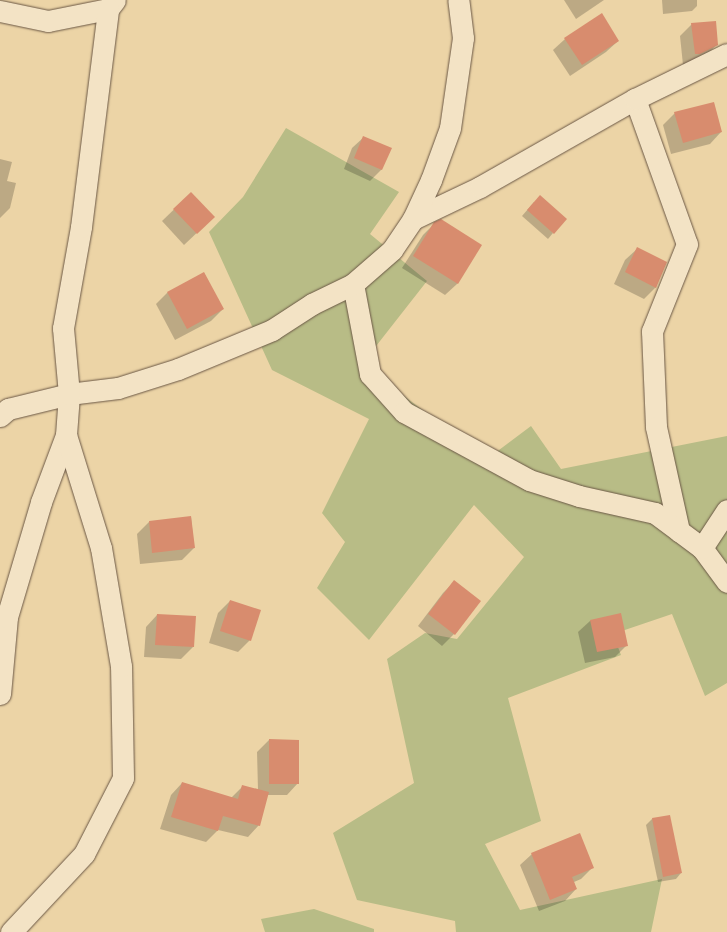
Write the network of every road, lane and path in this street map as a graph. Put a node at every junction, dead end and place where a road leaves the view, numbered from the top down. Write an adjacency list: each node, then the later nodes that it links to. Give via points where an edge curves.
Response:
1 (458, 0): 6 (street, via 463,38 450,128)
2 (112, 4): 3 (street, via 48,21); 8 (street, via 81,227 63,328)
3 (0, 11)
4 (727, 54): 5 (street)
5 (635, 99): 6 (street, via 480,187); 12 (street, via 687,244 652,331 656,427)
6 (413, 219): 7 (street, via 392,250)
7 (353, 284): 8 (street, via 312,304 272,330 178,369 118,388); 12 (street, via 370,374 404,412 529,480 579,496 655,514)
8 (69, 394): 9 (street, via 8,409); 10 (street)
9 (0, 416)
10 (66, 435): 15 (street, via 41,502 7,617); 16 (street, via 102,548 121,666 124,778 84,854)
11 (727, 510): 13 (street)
12 (679, 531): 13 (street)
13 (702, 548): 14 (street)
14 (727, 582)
15 (0, 694)
16 (11, 932)

